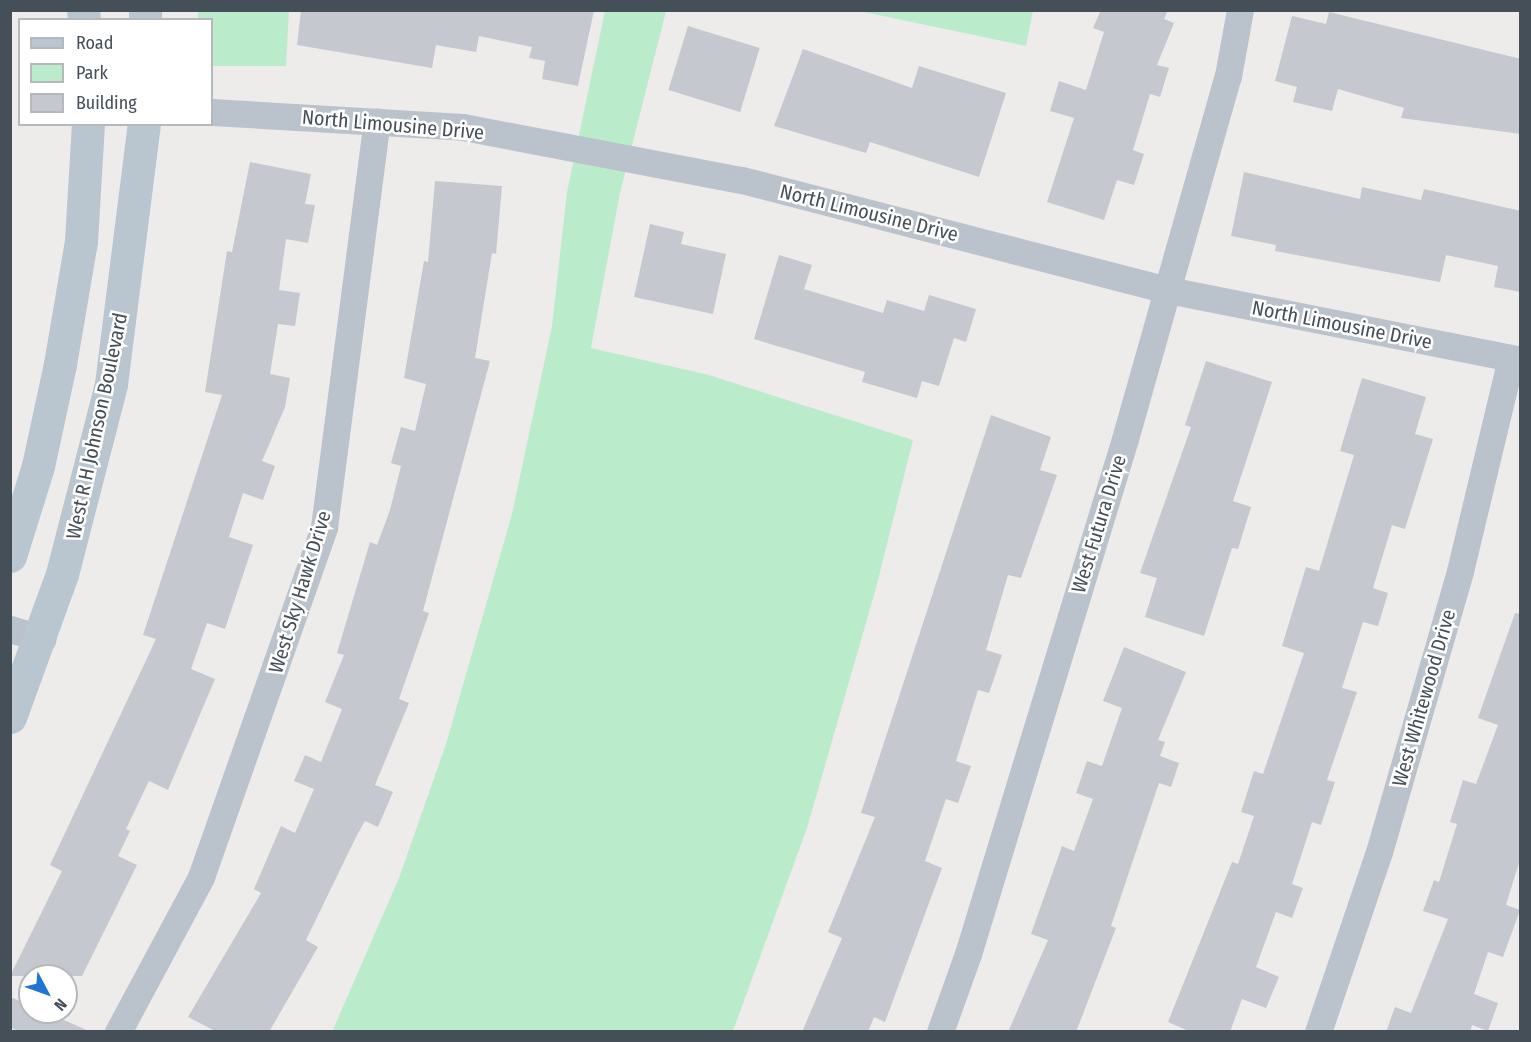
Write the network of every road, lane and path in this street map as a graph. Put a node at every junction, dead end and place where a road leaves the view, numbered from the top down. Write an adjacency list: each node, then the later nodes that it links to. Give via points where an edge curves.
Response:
1 (1240, 10): 6 (street, West Futura Drive, via 1228,76)
2 (213, 112): 3 (street, North Limousine Drive)
3 (377, 122): 6 (street, North Limousine Drive, via 463,127 742,180); 12 (street, West Sky Hawk Drive, via 324,526 201,877)
4 (88, 126): 8 (main road, via 81,241 62,352 38,466)
5 (144, 126): 10 (main road, West R H Johnson Boulevard, via 111,384 83,506)
6 (1168, 290): 7 (street, North Limousine Drive); 13 (street, West Futura Drive, via 968,954)
7 (1516, 359): 14 (street, West Whitewood Drive, via 1379,852)
8 (10, 556)
9 (10, 628): 10 (street)
10 (42, 639): 11 (main road, West R H Johnson Boulevard)
11 (10, 717)
12 (118, 1032)
13 (939, 1032)
14 (1318, 1032)

